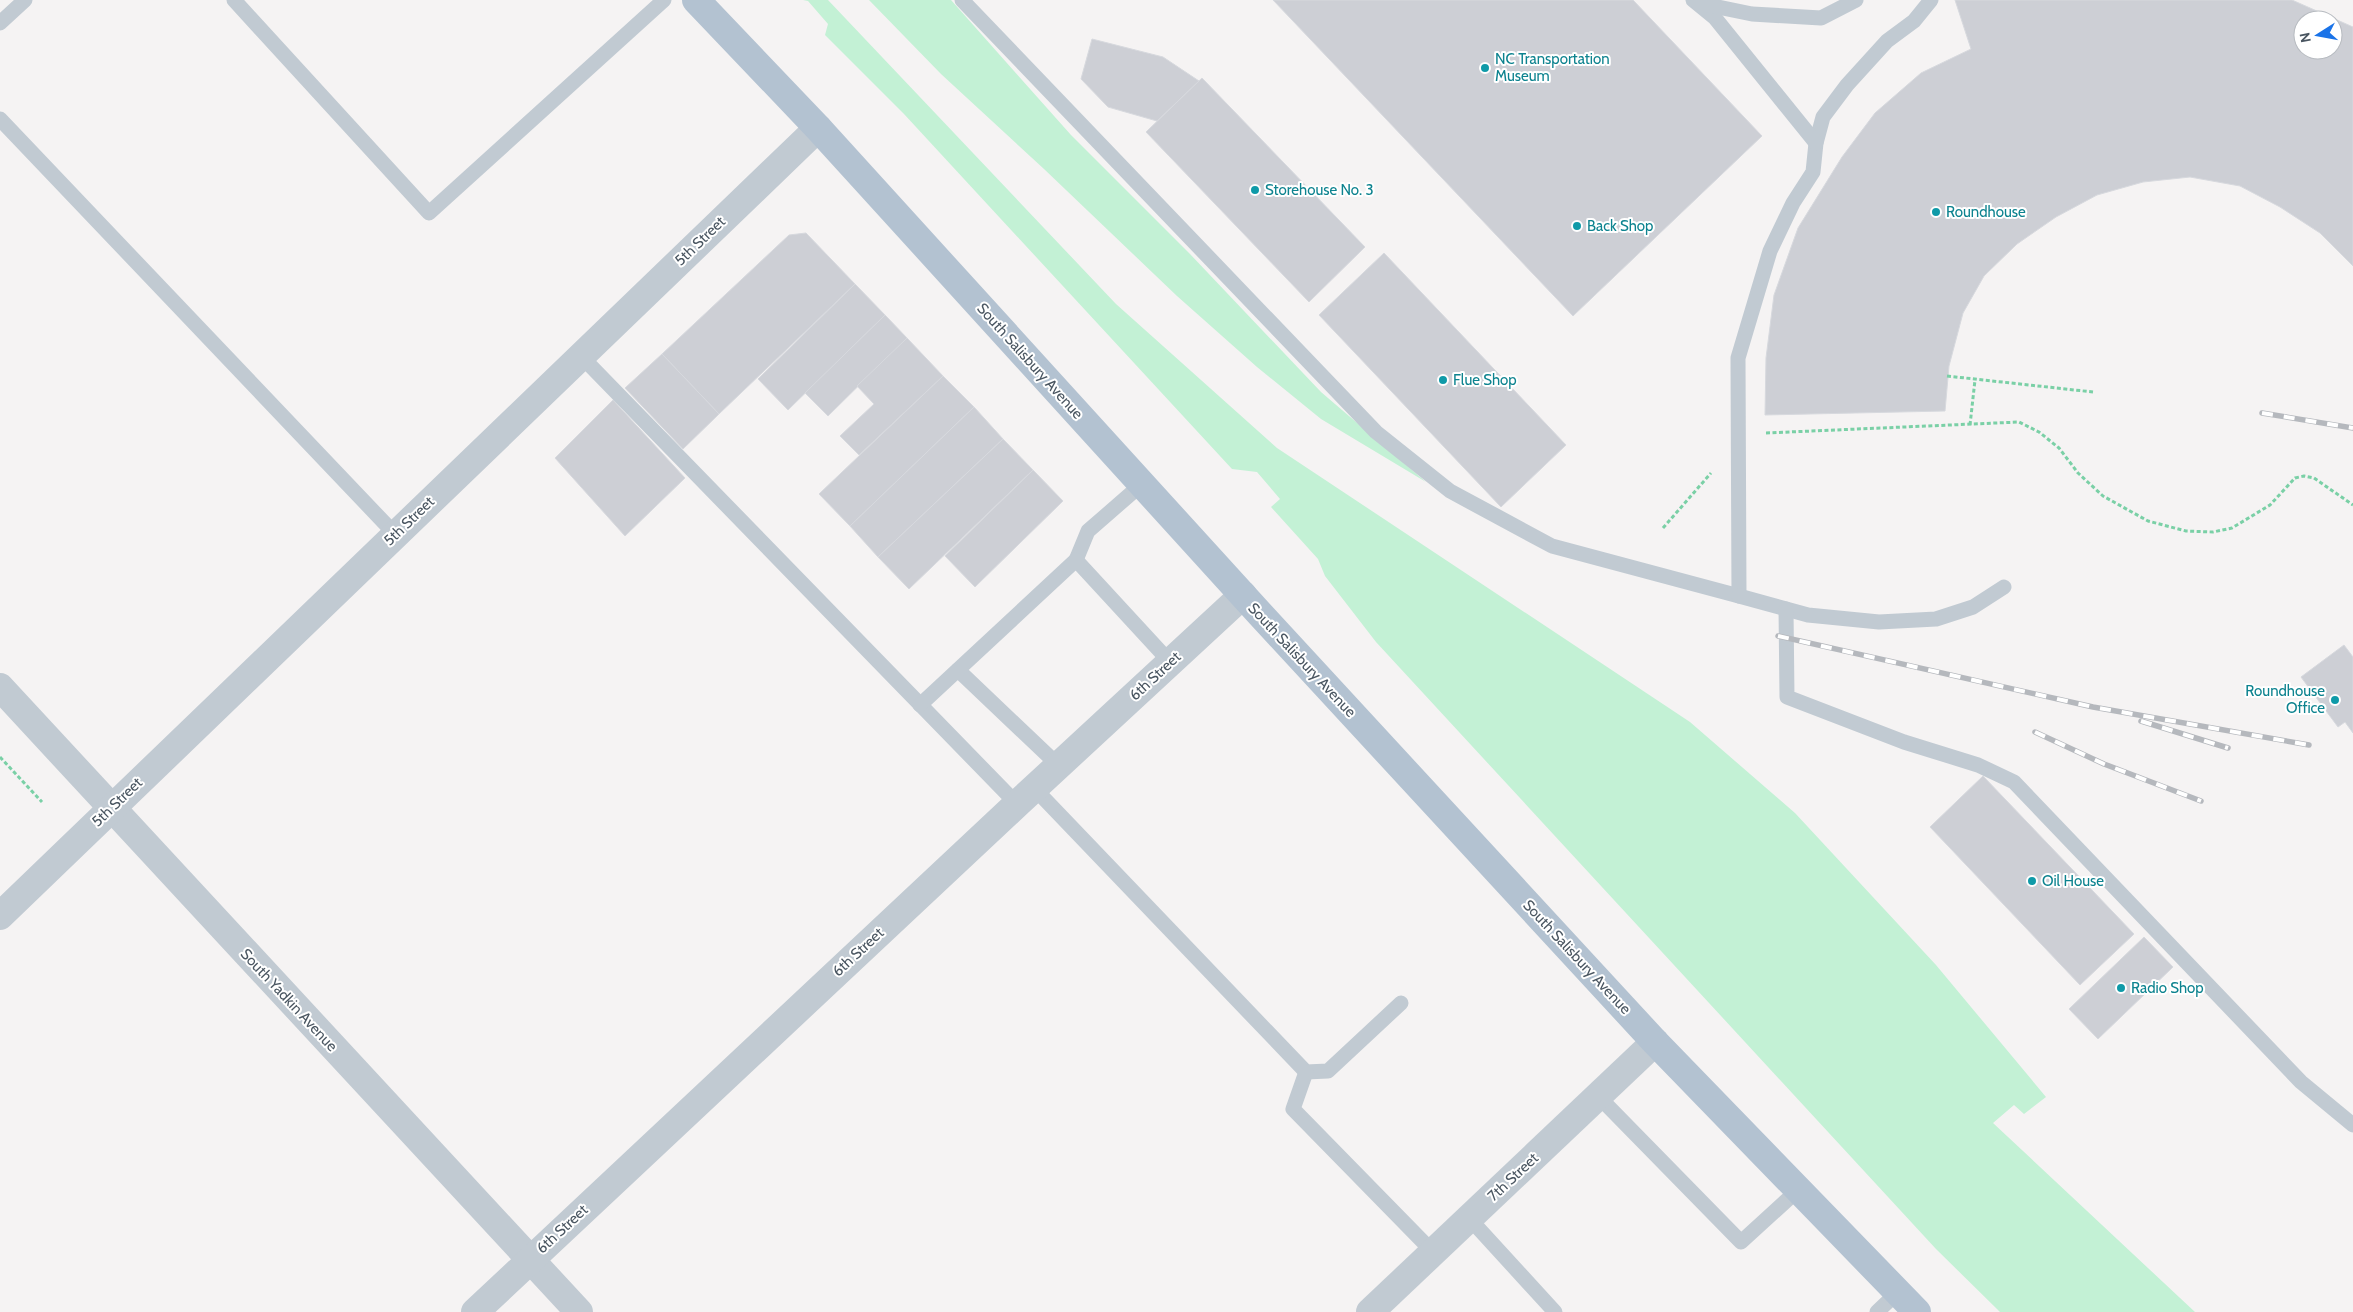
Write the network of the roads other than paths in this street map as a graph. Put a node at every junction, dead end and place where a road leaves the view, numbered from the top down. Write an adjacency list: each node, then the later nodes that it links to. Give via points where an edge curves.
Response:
1 (25, 0): 9 (lane)
2 (234, 0): 3 (lane, via 429,214)
3 (664, 0)
4 (696, 0): 11 (main road, South Salisbury Avenue)
5 (962, 0): 19 (lane, via 1376,432 1450,491 1552,546)
6 (1856, 0): 8 (lane, via 1821,18 1752,14)
7 (1931, 0): 12 (lane, via 1914,21 1888,41 1847,85 1823,117)
8 (1695, 1): 12 (lane, via 1715,18)
9 (0, 23)
10 (0, 119): 15 (lane)
11 (818, 128): 13 (street, 5th Street); 14 (main road, South Salisbury Avenue)
12 (1816, 143): 19 (lane, via 1813,172 1792,203 1770,251 1738,358)
13 (581, 356): 15 (street, 5th Street); 24 (lane)
14 (1142, 484): 16 (lane, via 1088,531); 18 (main road, South Salisbury Avenue)
15 (395, 534): 27 (street, 5th Street)
16 (1076, 560): 21 (lane); 22 (lane)
17 (2004, 587): 20 (lane, via 1973,607 1936,619 1879,622 1808,615)
18 (1243, 595): 21 (street, 6th Street); 30 (main road, South Salisbury Avenue)
19 (1739, 596): 20 (lane)
20 (1786, 609): 33 (lane, via 1787,697 1904,742 1978,765 2014,782 2301,1082)
21 (1170, 662): 25 (street, 6th Street)
22 (958, 670): 24 (lane); 25 (lane)
23 (0, 687): 27 (street, South Yadkin Avenue)
24 (920, 706): 26 (lane)
25 (1059, 766): 26 (street, 6th Street)
26 (1025, 796): 31 (lane); 37 (street, 6th Street)
27 (112, 807): 28 (street, 5th Street); 37 (street, South Yadkin Avenue)
28 (0, 916)
29 (1400, 1003): 31 (lane, via 1328,1071)
30 (1655, 1042): 32 (street, 7th Street); 34 (main road, South Salisbury Avenue)
31 (1306, 1072): 36 (lane, via 1293,1109)
32 (1598, 1096): 34 (lane, via 1741,1242); 35 (street, 7th Street)
33 (2353, 1125)
34 (1798, 1190): 38 (main road, South Salisbury Avenue)
35 (1469, 1218): 36 (street, 7th Street); 42 (lane)
36 (1433, 1252): 41 (street, 7th Street)
37 (529, 1259): 39 (street, 6th Street); 40 (street, South Yadkin Avenue)
38 (1898, 1292): 43 (lane); 44 (main road, South Salisbury Avenue)
39 (475, 1312)
40 (579, 1312)
41 (1370, 1312)
42 (1555, 1312)
43 (1877, 1312)
44 (1917, 1312)

